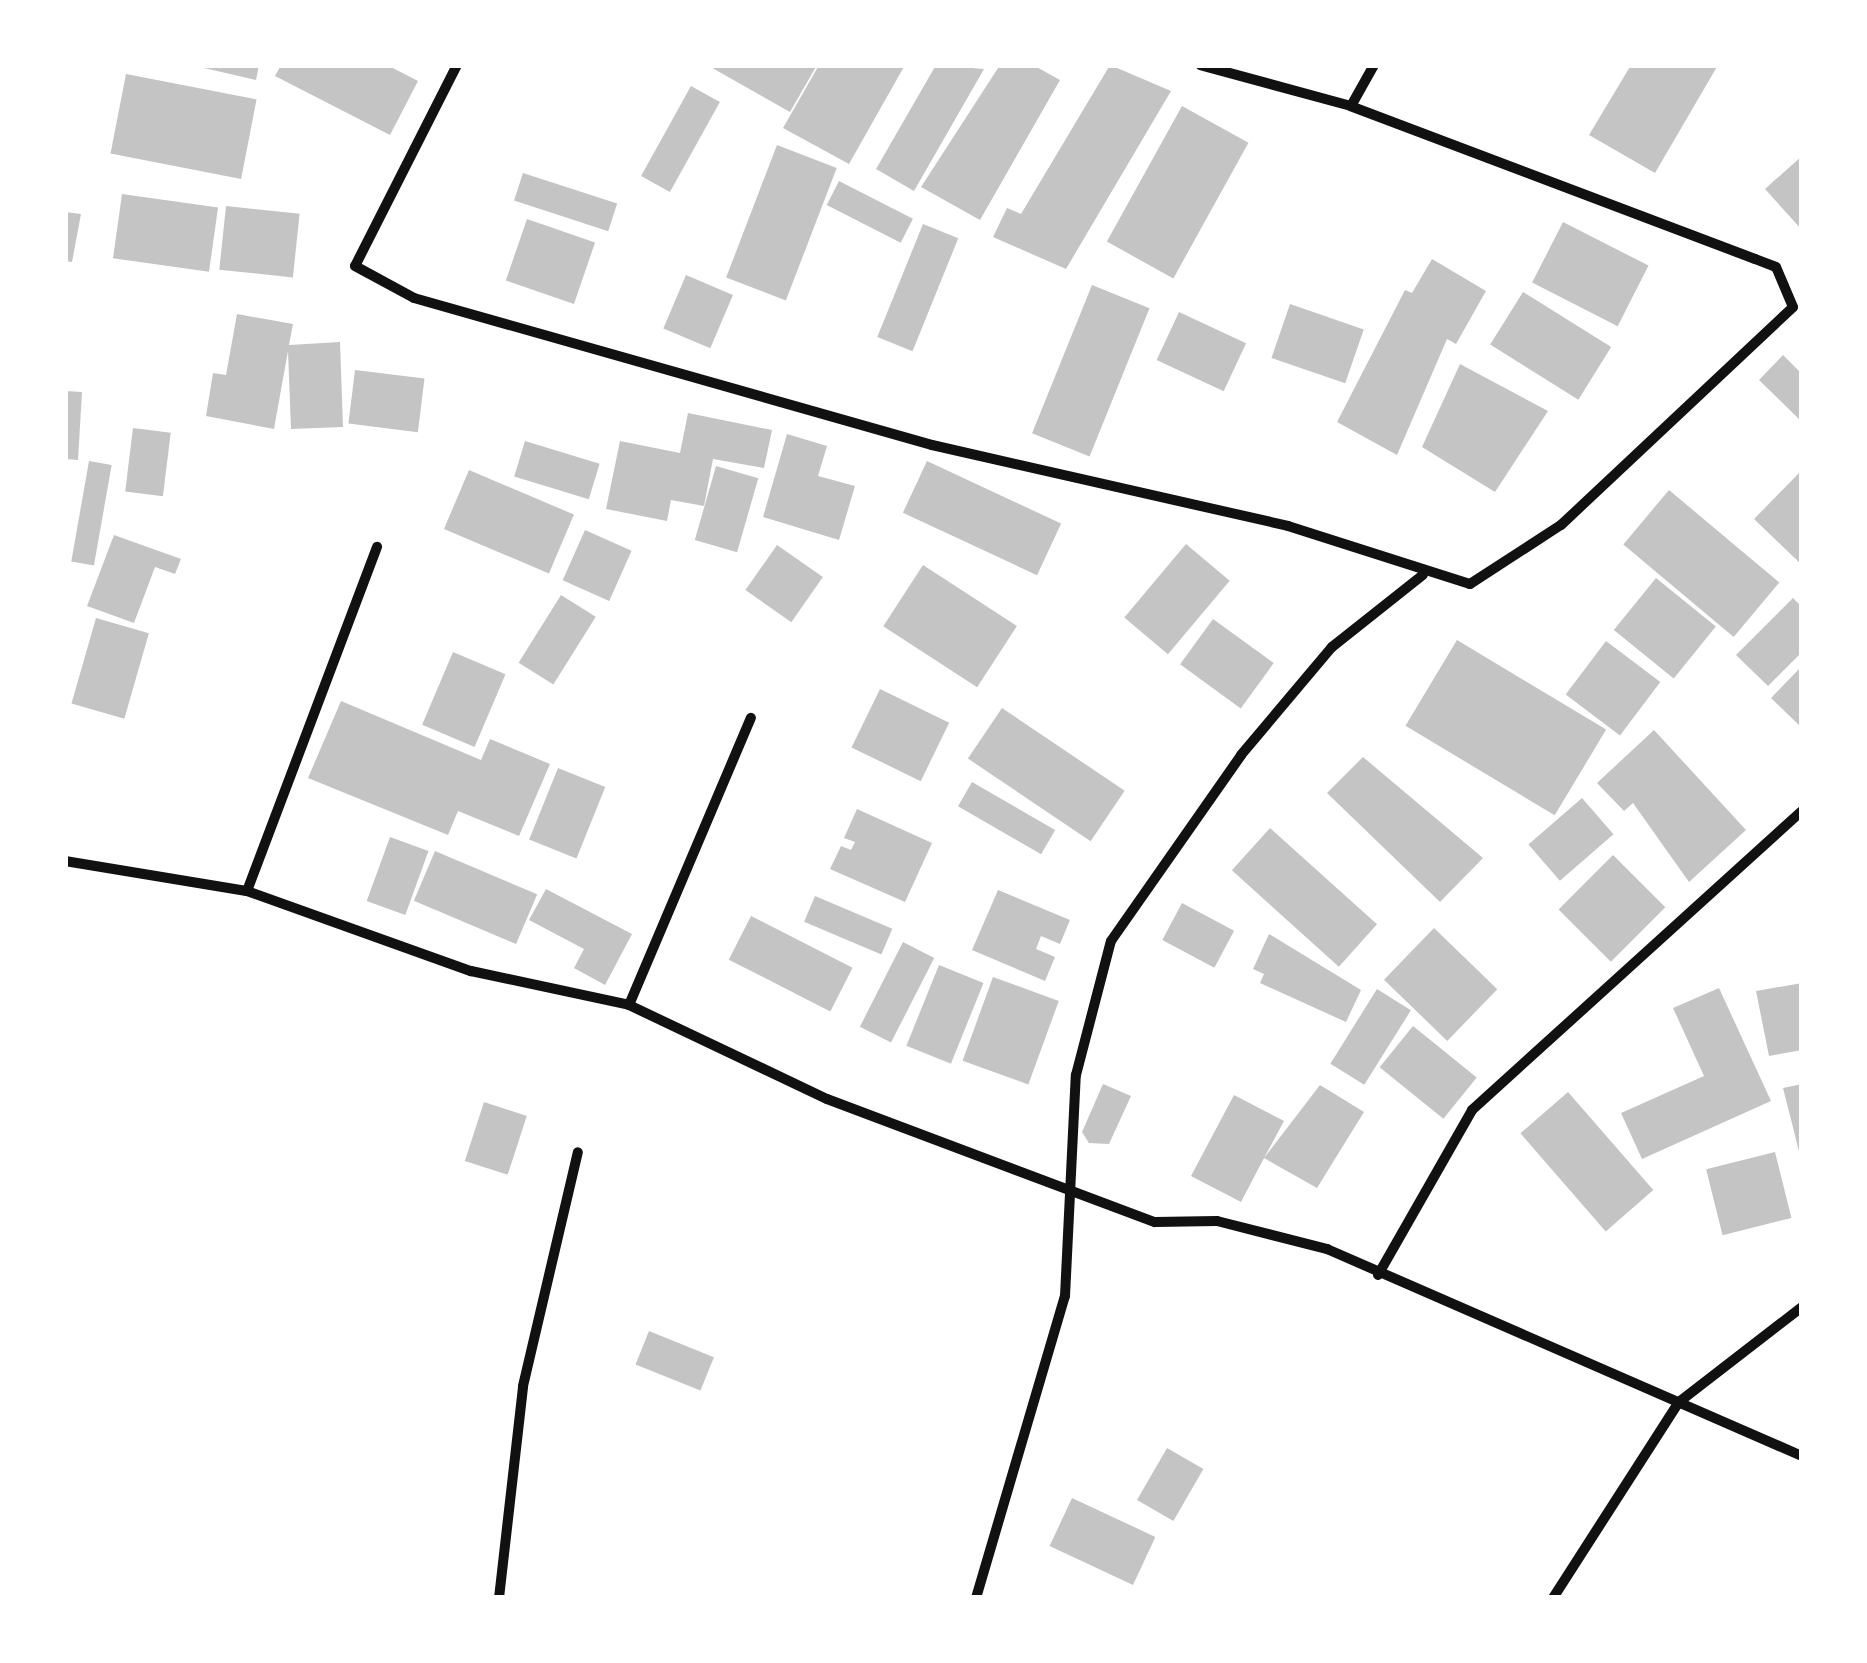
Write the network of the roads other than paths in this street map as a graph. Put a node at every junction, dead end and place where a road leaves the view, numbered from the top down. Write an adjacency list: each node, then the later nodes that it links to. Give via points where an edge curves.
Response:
1 (457, 65): 6 (street, via 355,266 414,298 932,445 1288,526)
2 (1200, 65): 4 (street)
3 (1374, 65): 4 (street)
4 (1352, 106): 6 (street, via 1776,267 1793,306 1561,525 1470,584)
5 (377, 547): 10 (street)
6 (1423, 575): 13 (street, via 1332,648 1240,756 1111,941 1085,1016)
7 (750, 718): 11 (street)
8 (1802, 812): 14 (street, via 1472,1110)
9 (65, 861): 10 (street)
10 (247, 891): 11 (street, via 471,971)
11 (629, 1005): 13 (street, via 828,1099)
12 (578, 1152): 18 (street, via 523,1386)
13 (1072, 1188): 14 (street, via 1155,1222 1268,1230); 19 (street, via 1064,1296)
14 (1378, 1275): 16 (street)
15 (1802, 1308): 16 (street)
16 (1680, 1402): 17 (street); 20 (street)
17 (1802, 1456)
18 (499, 1598)
19 (976, 1598)
20 (1552, 1598)

